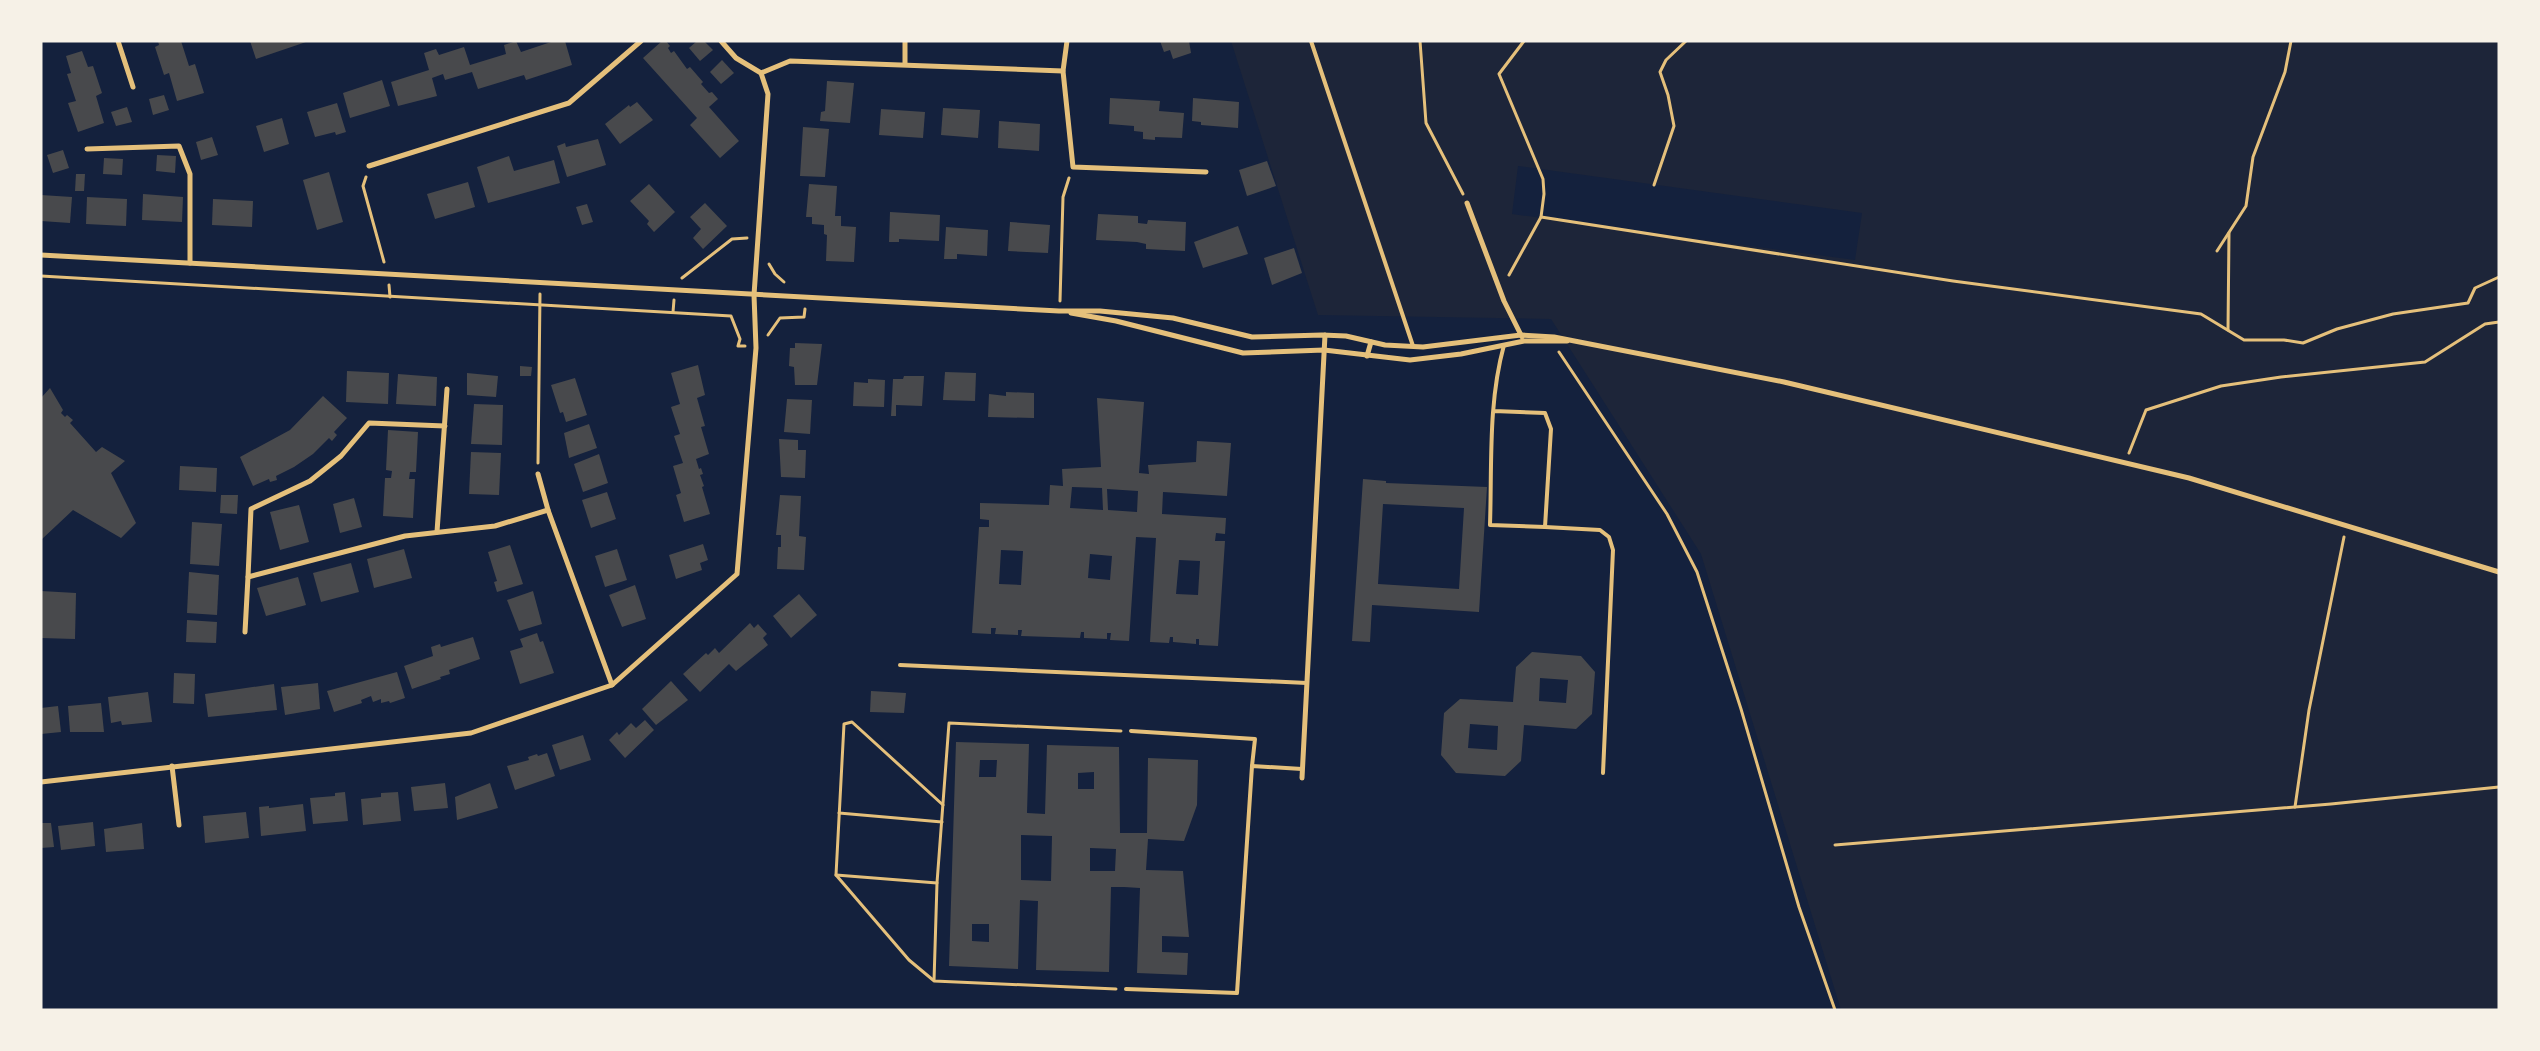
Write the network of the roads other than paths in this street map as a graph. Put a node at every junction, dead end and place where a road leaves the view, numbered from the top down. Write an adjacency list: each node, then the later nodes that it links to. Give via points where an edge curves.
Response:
1 (118, 41): 10 (street)
2 (641, 41): 12 (street, via 569,103)
3 (720, 41): 9 (street, via 736,58)
4 (905, 41): 7 (street)
5 (1067, 41): 8 (street)
6 (1311, 41): 25 (lane)
7 (905, 64): 8 (street); 9 (street, via 790,60)
8 (1063, 72): 13 (street, via 1073,167)
9 (761, 73): 17 (street, via 768,94)
10 (133, 87)
11 (87, 149): 16 (street, via 179,146 190,174)
12 (369, 166)
13 (1206, 172)
14 (1468, 203): 20 (street, via 1504,301)
15 (41, 255): 16 (street)
16 (190, 263): 17 (street)
17 (754, 295): 18 (street); 40 (street, via 756,348 737,574)
18 (1059, 311): 19 (street, via 1100,311 1173,318 1252,337); 26 (street, via 1116,321 1243,353)
19 (1325, 335): 23 (street); 26 (street)
20 (1521, 335): 21 (street); 22 (street); 25 (street)
21 (1524, 341): 22 (street); 24 (street)
22 (1580, 341): 35 (street, via 1784,382 2189,478)
23 (1371, 342): 25 (street); 27 (street)
24 (1504, 345): 27 (street, via 1410,360); 29 (lane, via 1497,371)
25 (1413, 346)
26 (1324, 350): 27 (street); 39 (street)
27 (1367, 356)
28 (447, 389): 30 (street)
29 (1494, 411): 33 (lane, via 1545,413 1551,429); 33 (lane, via 1490,525)
30 (445, 426): 34 (street); 36 (street, via 369,423 341,456 310,480 250,509)
31 (538, 474): 32 (street)
32 (548, 510): 34 (street, via 495,526); 40 (street)
33 (1545, 527): 45 (lane, via 1600,530 1609,537 1612,550)
34 (438, 532): 36 (street, via 405,536)
35 (2499, 572)
36 (248, 577): 37 (street)
37 (245, 632)
38 (900, 665): 39 (lane)
39 (1306, 683): 44 (street)
40 (612, 685): 42 (street, via 471,732)
41 (1131, 731): 43 (lane, via 1254,739)
42 (172, 766): 47 (street); 48 (street)
43 (1252, 766): 44 (lane); 49 (lane, via 1237,993)
44 (1302, 770): 46 (street)
45 (1603, 773)
46 (1302, 778)
47 (41, 782)
48 (179, 825)
49 (1126, 989)

